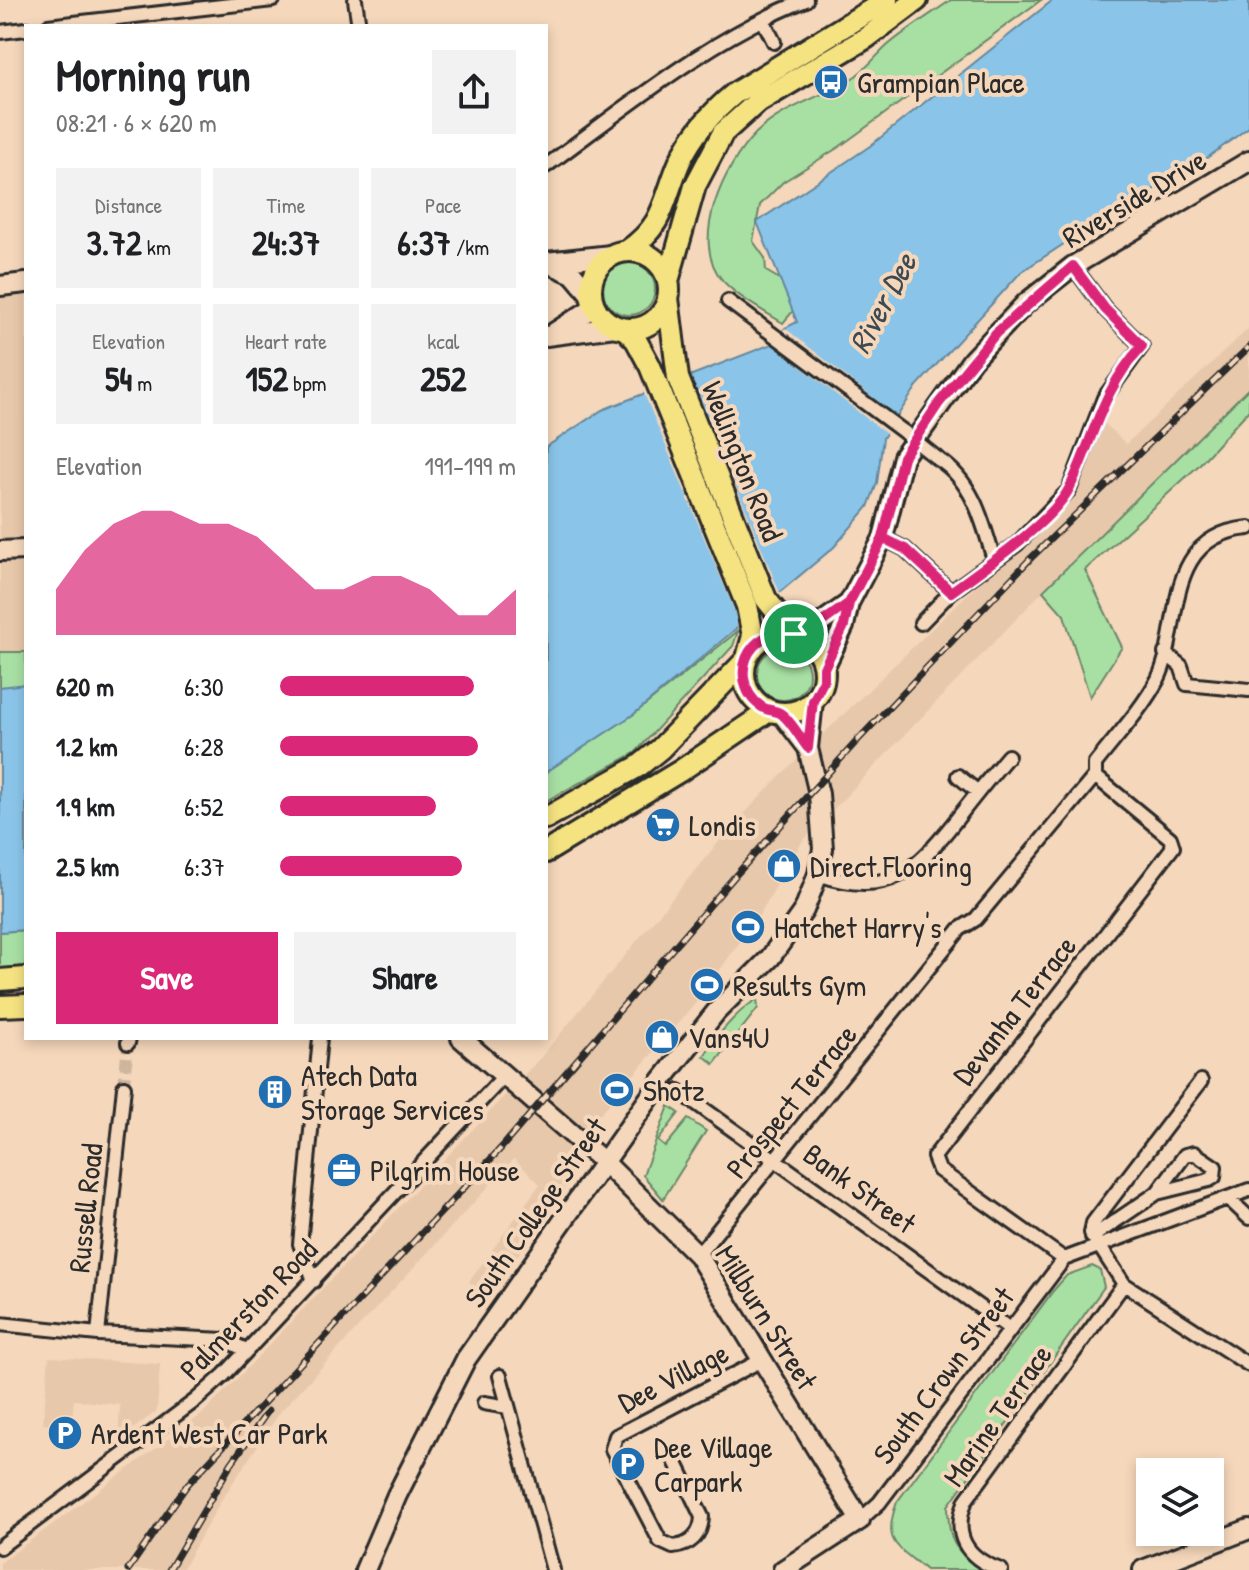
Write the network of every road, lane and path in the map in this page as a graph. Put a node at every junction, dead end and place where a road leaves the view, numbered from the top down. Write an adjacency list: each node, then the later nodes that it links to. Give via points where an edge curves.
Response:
1 (273, 0): 6 (street)
2 (355, 0): 9 (street)
3 (806, 0): 7 (street)
4 (887, 0): 15 (main road, via 735,93 715,111 688,146 658,222)
5 (917, 0): 21 (main road, Wellington Road, via 866,38 755,104 723,133 695,186)
6 (165, 6): 8 (street)
7 (763, 20): 12 (street); 14 (street, via 666,79)
8 (60, 24)
9 (359, 24)
10 (24, 29): 11 (street)
11 (0, 32)
12 (774, 42)
13 (1249, 161): 18 (street, Riverside Drive)
14 (548, 165)
15 (619, 253): 16 (street); 21 (main road, via 653,258); 22 (main road, via 594,274)
16 (548, 262)
17 (548, 263): 22 (street, via 573,274)
18 (1073, 266): 27 (street, Riverside Drive, via 996,333 924,425 896,475); 30 (street, via 1142,346 1104,398 1069,490)
19 (24, 283): 20 (street)
20 (0, 286)
21 (668, 289): 24 (main road, via 657,318 648,325); 34 (main road, Wellington Road, via 678,378 772,610)
22 (592, 300): 24 (main road); 25 (street)
23 (733, 304): 30 (street, bridge, via 956,470 980,513)
24 (620, 328): 25 (street); 36 (main road, Wellington Road, via 642,349 752,622)
25 (548, 336)
26 (1249, 528): 35 (street, Prospect Terrace, via 1213,539 1186,571)
27 (883, 538): 31 (street, via 905,549); 32 (street, Riverside Drive)
28 (24, 550): 29 (street)
29 (0, 551)
30 (994, 560): 31 (street)
31 (951, 592): 33 (street)
32 (849, 603): 34 (street); 37 (street, Riverside Drive)
33 (921, 623)
34 (798, 636): 36 (main road, via 773,634); 37 (main road, via 820,655)
35 (1165, 653): 38 (street, via 1181,666 1187,684); 44 (street, Prospect Terrace, via 1158,678 1095,764)
36 (747, 657): 40 (main road, via 747,691); 46 (main road, via 639,766)
37 (824, 668): 39 (main road)
38 (1249, 690)
39 (813, 701): 40 (main road, via 793,713); 41 (street, South College Street)
40 (775, 712): 41 (street, South College Street); 47 (main road)
41 (808, 748): 48 (street, South College Street, via 823,834)
42 (1008, 756): 45 (street)
43 (958, 776): 45 (street)
44 (1095, 776): 59 (street, Prospect Terrace, via 976,919 960,929); 67 (street, Devanha Terrace, via 1170,838 1173,847 934,1157 939,1170)
45 (978, 792): 48 (street, via 909,872 867,881)
46 (548, 817)
47 (548, 851)
48 (818, 874): 60 (street, South College Street, via 787,936 716,1012)
49 (24, 978): 50 (main road)
50 (0, 980)
51 (24, 1005): 52 (main road)
52 (0, 1006)
53 (320, 1040): 68 (street, via 300,1244)
54 (463, 1040): 55 (street, Millburn Street)
55 (504, 1076): 60 (street, Millburn Street); 68 (street, Palmerston Road)
56 (1201, 1081): 65 (street, via 1093,1223)
57 (124, 1087): 72 (street, Russell Road)
58 (679, 1091): 59 (street, Bank Street)
59 (777, 1160): 66 (street, Prospect Terrace); 71 (street, Bank Street)
60 (604, 1162): 66 (street, Millburn Street); 83 (street, South College Street, via 451,1386)
61 (1249, 1190): 63 (street)
62 (1157, 1193): 62 (street, via 1205,1182 1214,1177 1215,1167 1189,1153); 65 (street)
63 (1228, 1198): 64 (street); 65 (street)
64 (1249, 1218)
65 (1096, 1242): 67 (street); 69 (street)
66 (698, 1255): 74 (street, Millburn Street)
67 (1064, 1259): 71 (street, South Crown Street)
68 (314, 1281): 73 (street, Palmerston Road)
69 (1124, 1284): 75 (street); 86 (street, Marine Terrace, via 958,1518 959,1537)
70 (0, 1324): 72 (street)
71 (1010, 1329): 80 (street, South Crown Street, via 879,1503)
72 (98, 1334): 73 (street, via 225,1340)
73 (246, 1350): 82 (street, Palmerston Road, via 196,1400)
74 (760, 1361): 79 (street, Dee Village, via 612,1442 660,1541 673,1547 692,1541 702,1526); 80 (street, Millburn Street)
75 (1249, 1365)
76 (500, 1376): 78 (street)
77 (484, 1403): 78 (street)
78 (508, 1407): 84 (street)
79 (673, 1457)
80 (860, 1520): 85 (street)
81 (1249, 1529): 87 (street)
82 (0, 1547)
83 (365, 1570)
84 (553, 1570)
85 (783, 1570)
86 (1001, 1570)
87 (1143, 1570)

